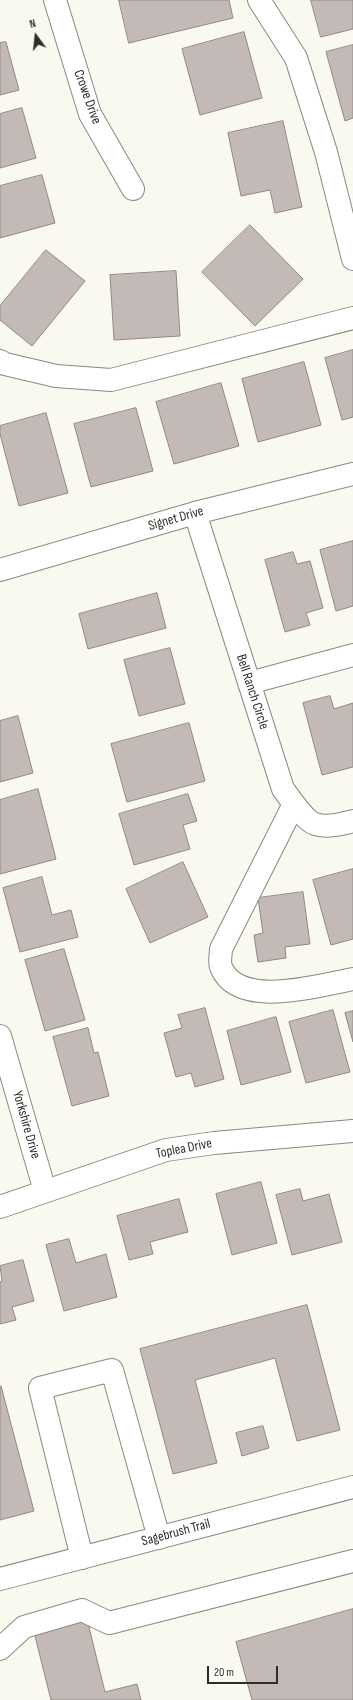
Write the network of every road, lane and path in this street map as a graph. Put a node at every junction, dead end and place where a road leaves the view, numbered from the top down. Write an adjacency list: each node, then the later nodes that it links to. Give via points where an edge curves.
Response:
1 (55, 0): 3 (street, Crowe Drive, via 90,114)
2 (259, 0): 4 (street, via 296,58 326,152)
3 (133, 189)
4 (353, 259)
5 (353, 318): 6 (street, via 111,380 56,376)
6 (0, 361)
7 (353, 474): 8 (street, Signet Drive)
8 (195, 513): 9 (street, Signet Drive); 11 (street, Bell Ranch Circle)
9 (0, 570)
10 (353, 655): 11 (street)
11 (249, 683): 12 (street, Bell Ranch Circle, via 283,789)
12 (294, 804): 13 (street, Bell Ranch Circle, via 314,824); 14 (street, via 221,949 220,966 227,978 239,986 261,992 284,992)
13 (353, 822)
14 (353, 979)
15 (0, 1036): 17 (street, Yorkshire Drive)
16 (353, 1131): 17 (street, Toplea Drive, via 214,1143 166,1150)
17 (45, 1191): 18 (street, Toplea Drive)
18 (0, 1207)
19 (353, 1487): 20 (street, Sagebrush Trail)
20 (159, 1538): 21 (street, Sagebrush Trail); 21 (street, via 112,1370 47,1386 40,1388)
21 (82, 1558): 23 (street, Sagebrush Trail)
22 (353, 1561): 24 (street, via 109,1623 82,1610 24,1627)
23 (0, 1579)
24 (0, 1649)

